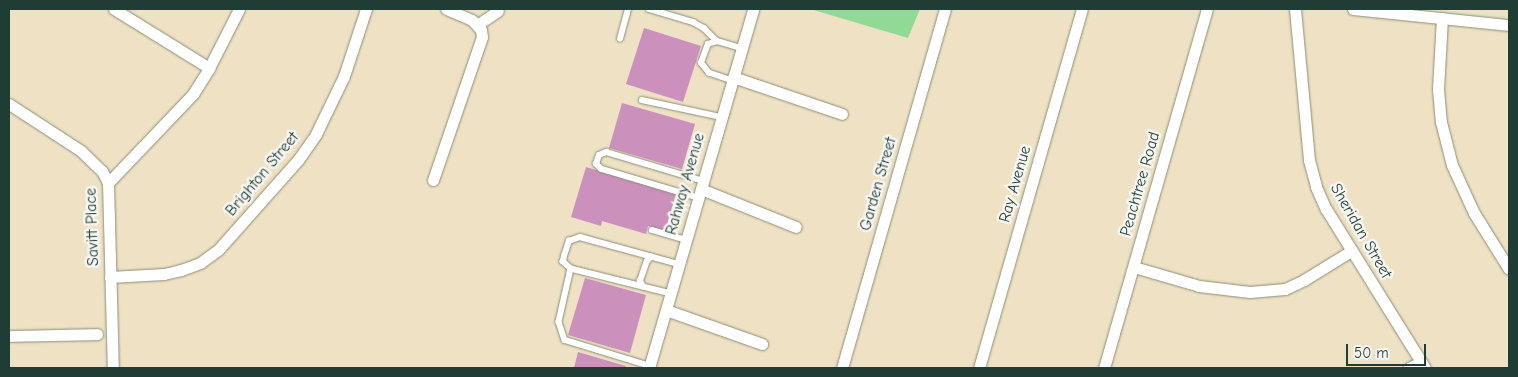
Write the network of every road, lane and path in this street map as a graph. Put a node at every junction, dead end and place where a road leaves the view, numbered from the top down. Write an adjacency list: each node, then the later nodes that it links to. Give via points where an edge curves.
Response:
1 (114, 9): 20 (street)
2 (239, 9): 20 (street)
3 (366, 9): 38 (street, Brighton Street, via 344,76 316,134 298,160 218,250 200,263 181,270)
4 (446, 9): 15 (street)
5 (628, 9): 17 (lane)
6 (649, 9): 18 (lane, via 693,22)
7 (753, 9): 19 (street, Rahway Avenue)
8 (944, 9): 48 (street, Garden Street)
9 (1082, 9): 49 (street, Ray Avenue)
10 (1207, 9): 35 (street, Peachtree Road)
11 (1294, 9): 32 (street, Sheridan Street, via 1309,160 1326,209)
12 (1353, 9): 14 (street)
13 (498, 11): 15 (street)
14 (1442, 18): 16 (street); 37 (street, via 1438,89 1441,122 1452,165 1474,213)
15 (477, 25): 26 (street, via 482,42)
16 (1509, 26)
17 (620, 39)
18 (717, 41): 19 (lane); 21 (lane, via 708,44 701,63 709,73)
19 (741, 48): 21 (street, Rahway Avenue)
20 (209, 68): 27 (street, via 188,100)
21 (733, 79): 24 (street); 25 (street, Rahway Avenue)
22 (642, 100): 25 (lane)
23 (9, 104): 27 (street, Savitt Place, via 80,151 102,171)
24 (842, 114)
25 (721, 117): 28 (street, Rahway Avenue)
26 (433, 180)
27 (108, 183): 38 (street, Savitt Place)
28 (701, 190): 28 (lane, via 606,152 599,155 596,164 601,169); 29 (street); 31 (street, Rahway Avenue)
29 (796, 227)
30 (652, 230): 31 (lane)
31 (686, 240): 34 (street, Rahway Avenue)
32 (1351, 251): 35 (street, via 1285,289 1250,292 1199,286); 45 (street, Sheridan Street)
33 (651, 257): 34 (lane); 36 (lane, via 578,237 569,241 564,256 563,262); 39 (lane, via 640,280)
34 (679, 264): 40 (street, Rahway Avenue)
35 (1134, 266): 50 (street, Peachtree Road)
36 (571, 269): 39 (lane); 46 (lane, via 559,322 565,340)
37 (1509, 269)
38 (110, 277): 47 (street, Savitt Place)
39 (643, 287): 40 (lane)
40 (671, 294): 41 (street, Rahway Avenue)
41 (666, 310): 44 (street); 46 (street, Rahway Avenue)
42 (97, 334): 43 (street)
43 (9, 336)
44 (762, 344)
45 (1423, 365): 51 (street)
46 (649, 367)
47 (113, 368)
48 (842, 368)
49 (979, 368)
50 (1104, 368)
51 (1409, 368)

